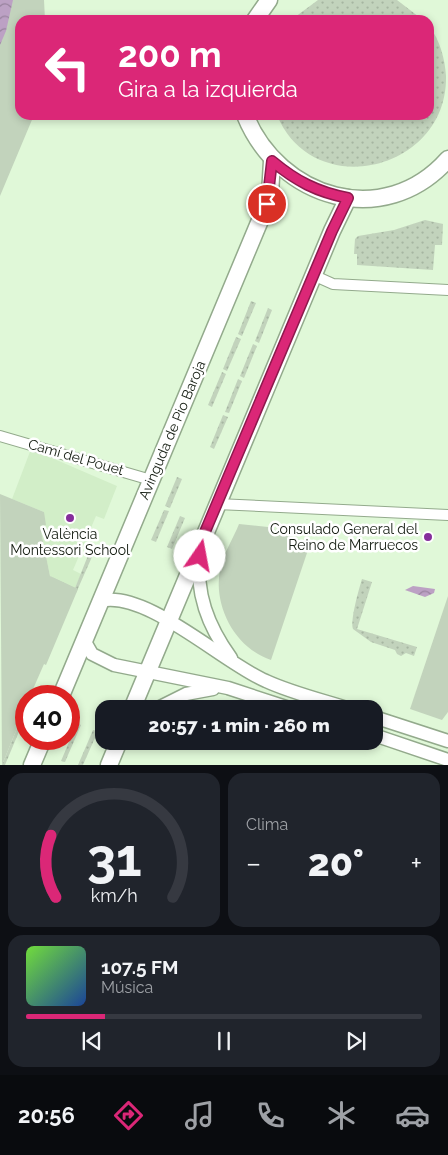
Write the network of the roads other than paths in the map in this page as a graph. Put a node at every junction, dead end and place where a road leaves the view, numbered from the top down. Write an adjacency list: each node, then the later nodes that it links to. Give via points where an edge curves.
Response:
1 (269, 0): 2 (main road)
2 (258, 15)
3 (247, 120): 5 (main road)
4 (448, 159): 6 (main road, via 430,175 400,191)
5 (272, 161): 6 (main road, via 311,188); 10 (main road, Avinguda de Pio Baroja, via 266,206)
6 (348, 198): 7 (main road)
7 (314, 275): 8 (street, via 334,284); 11 (main road)
8 (448, 290)
9 (0, 436): 10 (street, Camí del Pouet)
10 (151, 480): 14 (main road, Avinguda de Pio Baroja)
11 (217, 504): 12 (street); 13 (main road)
12 (448, 515)
13 (202, 539): 15 (main road); 17 (street, via 199,574 205,614 218,641)
14 (100, 601): 15 (street, via 122,600); 16 (main road, Avinguda de Pio Baroja)
15 (168, 620): 17 (street); 18 (main road)
16 (84, 640): 18 (street, via 86,648 98,658 127,669); 19 (main road, Avinguda de Pio Baroja)
17 (237, 666): 24 (street, via 267,682)
18 (147, 672): 20 (street); 21 (main road)
19 (66, 685)
20 (228, 688): 22 (street, via 198,690); 23 (street)
21 (136, 700)
22 (172, 700)
23 (265, 700)
24 (322, 700)
25 (383, 720): 27 (street)
26 (383, 738): 30 (street)
27 (448, 741)
28 (38, 750): 31 (main road)
29 (116, 750): 32 (main road)
30 (448, 760)
31 (32, 765)
32 (109, 765)

